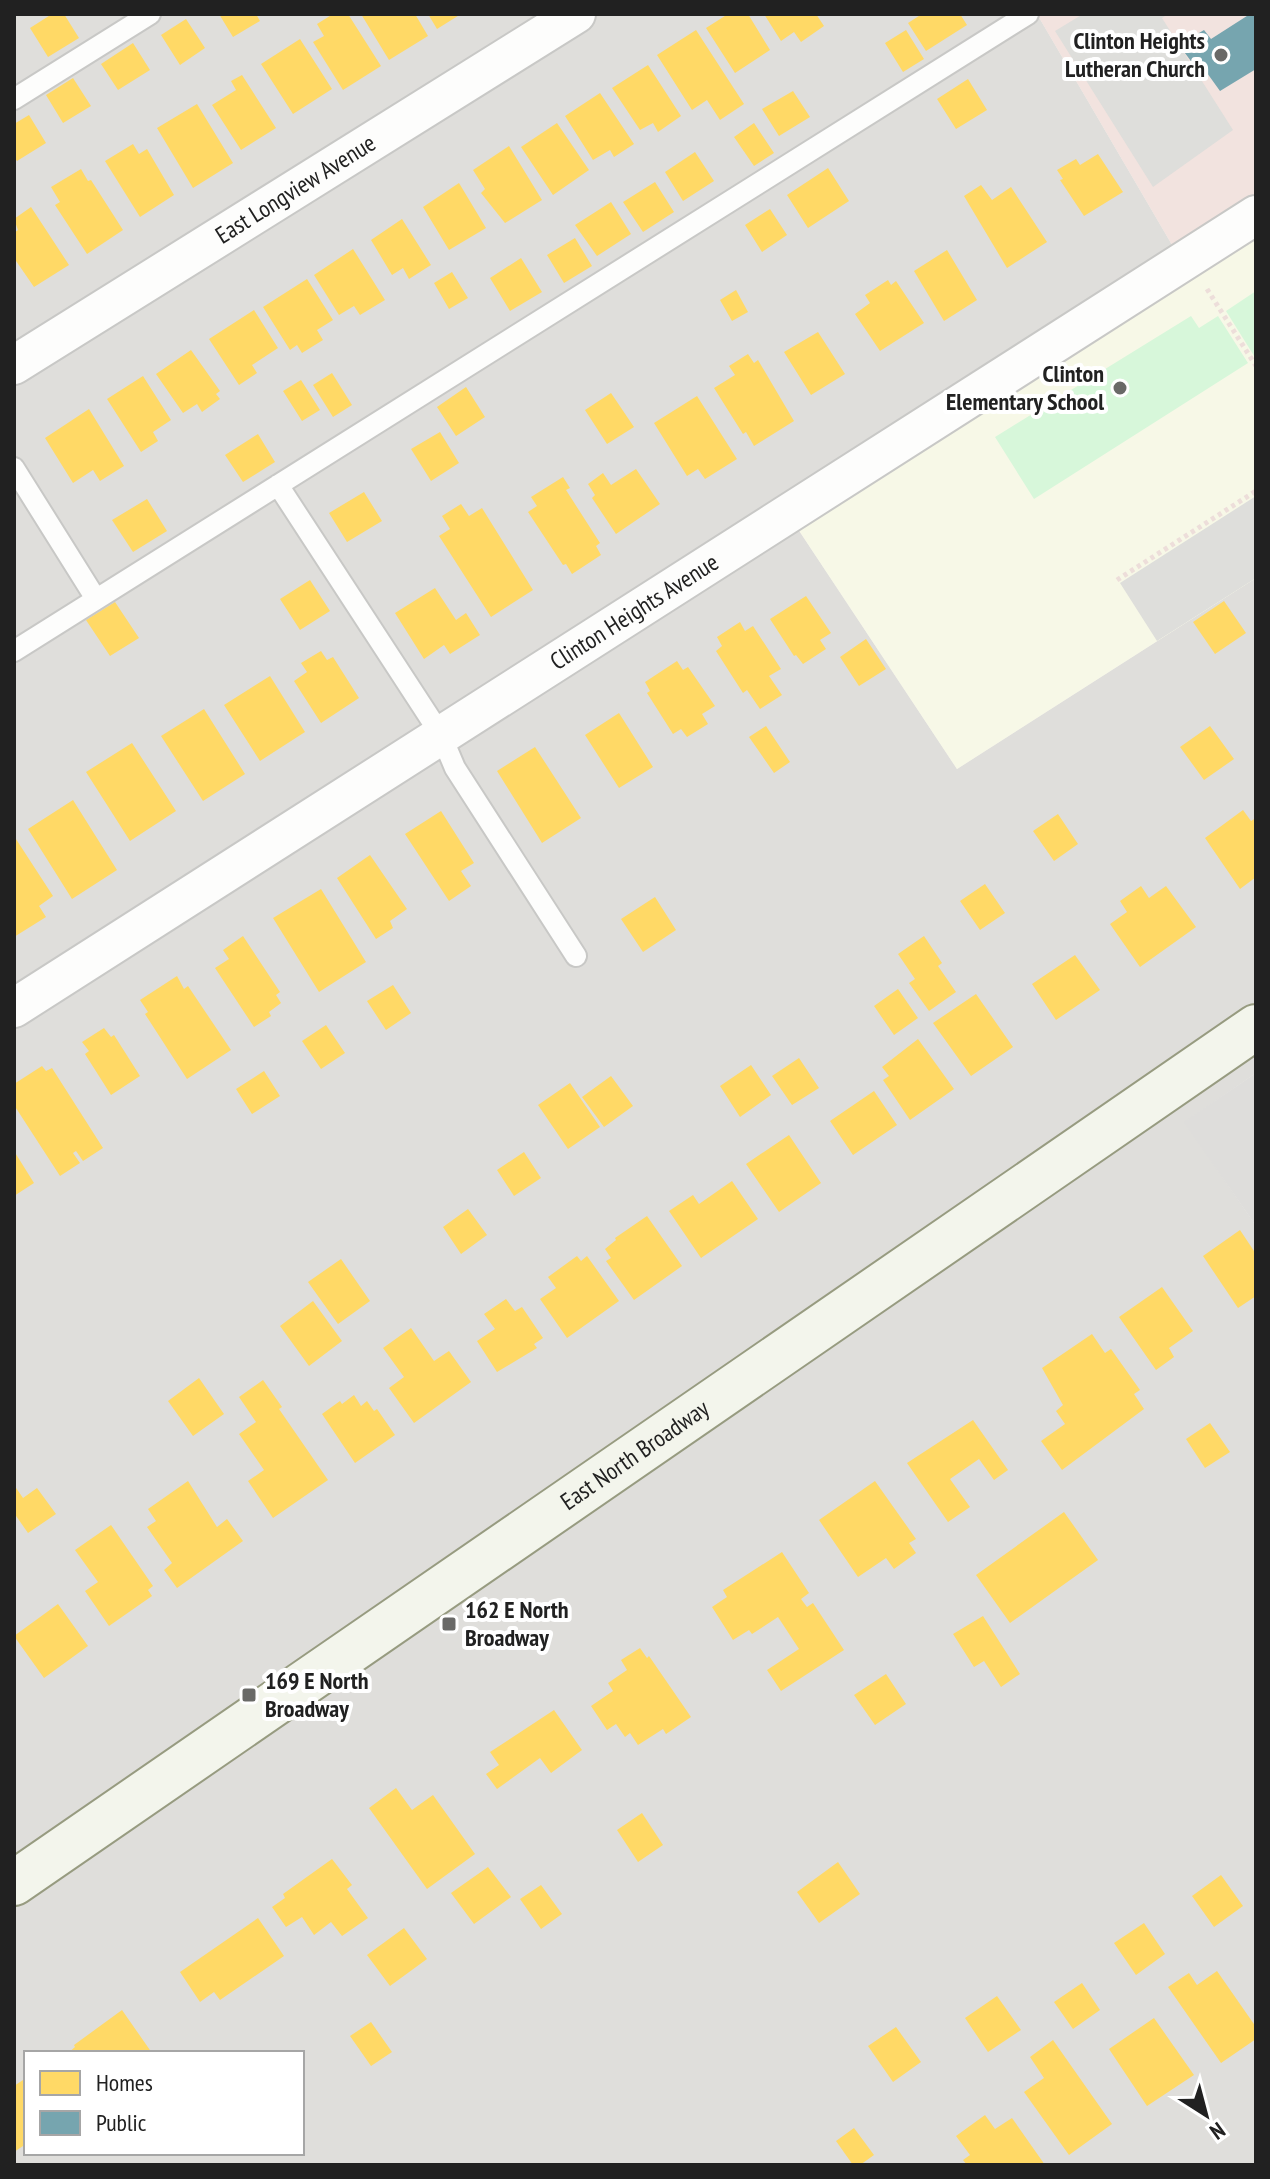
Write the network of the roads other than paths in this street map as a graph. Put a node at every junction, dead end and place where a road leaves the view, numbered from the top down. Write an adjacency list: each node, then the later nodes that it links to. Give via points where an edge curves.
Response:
1 (150, 14): 4 (lane)
2 (576, 14): 6 (street, East Longview Avenue)
3 (1028, 14): 8 (lane)
4 (14, 99)
5 (1256, 215): 11 (street, Clinton Heights Avenue)
6 (14, 365)
7 (14, 468): 9 (lane)
8 (278, 485): 9 (lane); 11 (lane)
9 (96, 599): 10 (lane)
10 (14, 651)
11 (441, 735): 12 (lane, via 462,779); 13 (street, Clinton Heights Avenue)
12 (576, 956)
13 (14, 1008)
14 (1256, 1027): 15 (main road, East North Broadway)
15 (14, 1883)

